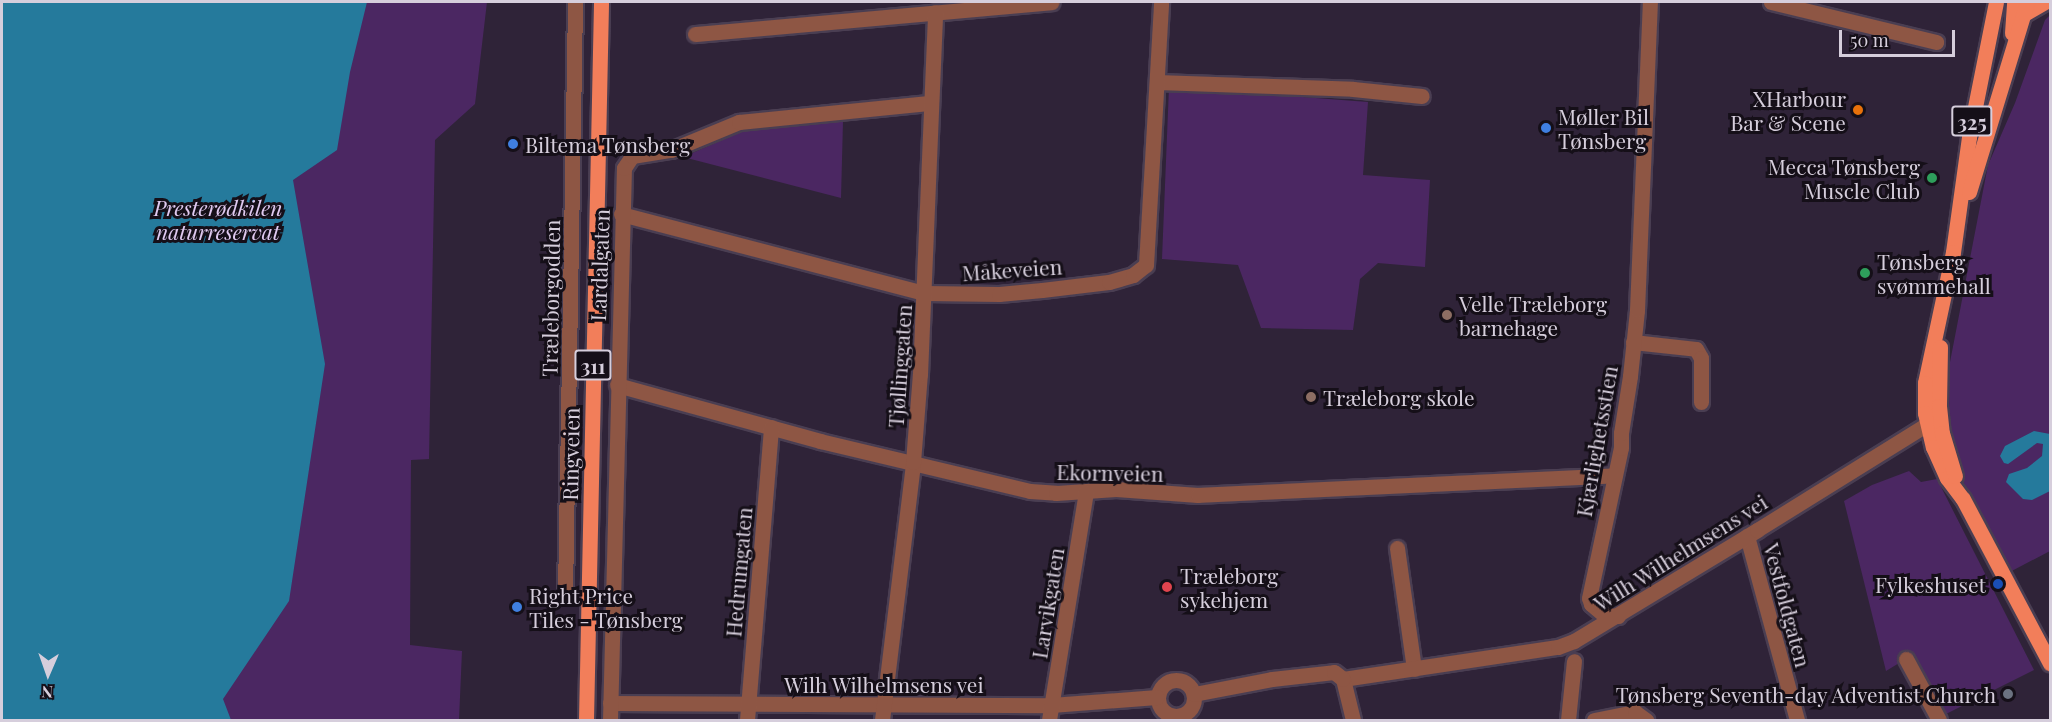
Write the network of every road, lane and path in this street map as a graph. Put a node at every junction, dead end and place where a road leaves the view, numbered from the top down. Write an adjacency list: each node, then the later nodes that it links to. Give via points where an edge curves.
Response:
1 (575, 2): 32 (street, Træleborgodden)
2 (1052, 2): 10 (street)
3 (1161, 2): 13 (street, Måkeveien)
4 (1650, 2): 20 (street, Kjærlighetsstien)
5 (1771, 2): 12 (street)
6 (1996, 2): 17 (main road, 325, via 1969,137)
7 (2045, 2): 9 (main road)
8 (603, 4): 45 (main road, Ringveien / 311)
9 (2022, 6): 17 (main road, 325)
10 (935, 12): 11 (street); 15 (street, Tjøllinggaten)
11 (695, 34)
12 (1936, 42)
13 (1157, 82): 14 (street, via 1353,89); 18 (street, Måkeveien, via 1146,265 1133,275 1109,282 999,294)
14 (1422, 96)
15 (931, 103): 16 (street, Lardalgaten, via 739,122 671,150 632,156 624,168); 18 (street, Tjøllinggaten)
16 (621, 214): 18 (street, Måkeveien); 21 (street, Lardalgaten)
17 (1955, 241): 19 (main road, 325)
18 (925, 293): 26 (street, Tjøllinggaten)
19 (1940, 325): 23 (main road, 325); 24 (main road, 325, via 1925,383)
20 (1633, 342): 22 (street, via 1690,347 1700,352); 27 (street, Kjærlighetsstien)
21 (617, 385): 25 (street, Ekornveien); 41 (street, Lardalgaten)
22 (1701, 402)
23 (1939, 406): 24 (street, Wilh Wilhelmsens vei); 29 (main road, 325, via 1944,442)
24 (1927, 424): 29 (main road, 325, via 1943,470); 30 (street, Wilh Wilhelmsens vei)
25 (771, 427): 26 (street, Ekornveien); 42 (street, Hedrumgaten)
26 (913, 462): 28 (street, Ekornveien, via 1030,490); 43 (street, Tjøllinggaten)
27 (1615, 475): 28 (street, Ekornveien, via 1198,495 1116,489); 33 (street, Kjærlighetsstien, via 1589,598 1604,615)
28 (1086, 492): 44 (street, Larvikgaten)
29 (1963, 499): 36 (main road, 325)
30 (1747, 536): 33 (street, Wilh Wilhelmsens vei); 52 (street, Vestfoldgaten)
31 (1397, 548): 37 (street)
32 (565, 594)
33 (1618, 616): 37 (street, Wilh Wilhelmsens vei, via 1558,647)
34 (1906, 659): 53 (street)
35 (1574, 661): 49 (street)
36 (2050, 663)
37 (1414, 669): 38 (street, Wilh Wilhelmsens vei)
38 (1343, 680): 39 (street, Wilh Wilhelmsens vei, via 1334,672); 48 (street)
39 (1194, 694): 40 (street, via 1183,681 1174,680 1166,682); 40 (street, via 1193,703 1182,716 1164,713)
40 (1157, 697): 44 (street, Wilh Wilhelmsens vei)
41 (610, 703): 42 (street, Wilh Wilhelmsens vei); 46 (street, Lardalgaten)
42 (748, 704): 43 (street, Wilh Wilhelmsens vei); 47 (street, Hedrumgaten)
43 (883, 713): 44 (street, Wilh Wilhelmsens vei)
44 (1050, 713)
45 (586, 720)
46 (610, 720)
47 (747, 720)
48 (1353, 720)
49 (1568, 720)
50 (1594, 720): 51 (street, via 1635,712)
51 (1646, 720)
52 (1797, 720)
53 (1939, 720)

